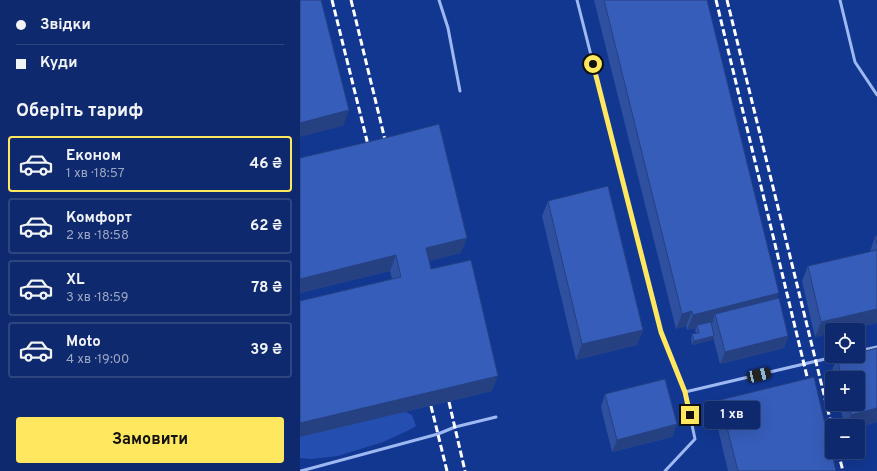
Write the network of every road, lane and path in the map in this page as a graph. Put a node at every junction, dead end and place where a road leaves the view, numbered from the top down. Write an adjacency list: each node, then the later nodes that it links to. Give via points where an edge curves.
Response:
1 (439, 0): 4 (lane, via 448,28)
2 (577, 0): 9 (lane, via 661,332)
3 (840, 0): 5 (lane, via 855,62)
4 (460, 91)
5 (877, 95)
6 (877, 347): 7 (lane)
7 (865, 350)
8 (825, 359): 9 (lane)
9 (685, 392): 12 (lane, via 695,439)
10 (496, 417): 11 (lane)
11 (301, 471)
12 (665, 471)

